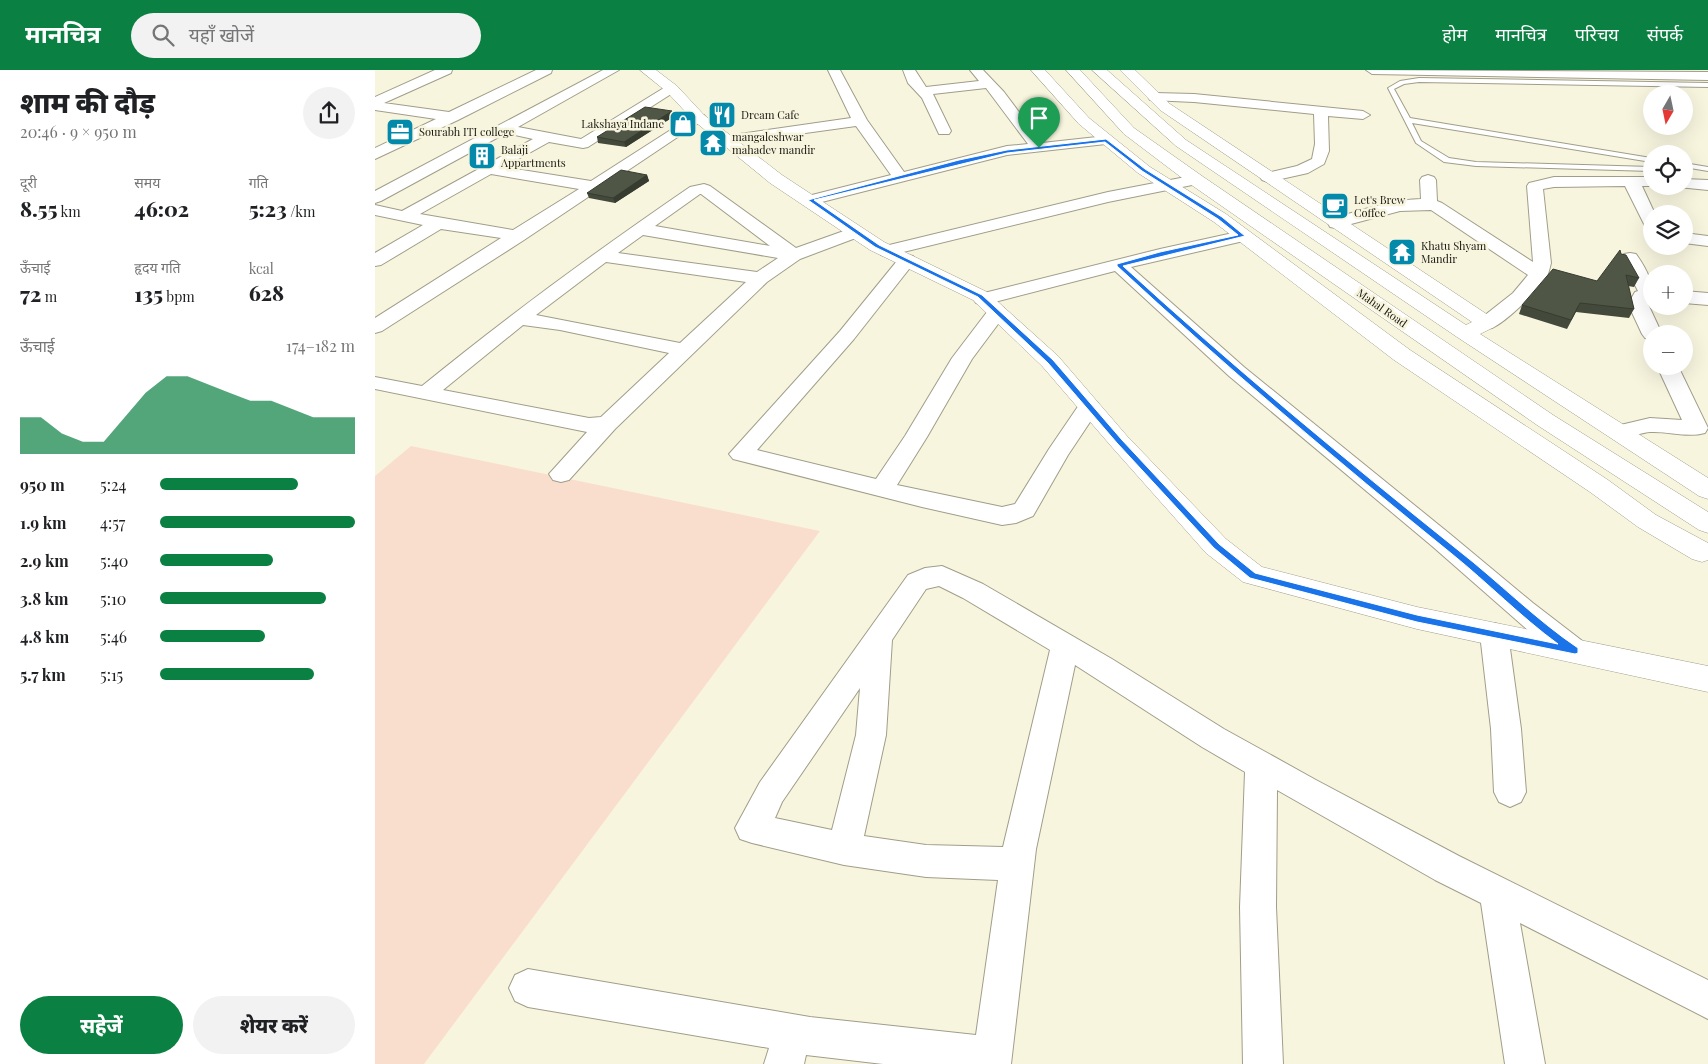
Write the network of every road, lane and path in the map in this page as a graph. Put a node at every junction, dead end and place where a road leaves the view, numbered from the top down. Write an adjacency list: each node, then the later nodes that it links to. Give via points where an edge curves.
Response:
1 (446, 70): 22 (street)
2 (546, 70): 26 (street)
3 (613, 70): 30 (street)
4 (647, 70): 19 (street)
5 (834, 70): 29 (street)
6 (909, 70): 20 (street)
7 (976, 70): 17 (street)
8 (1038, 70): 34 (street)
9 (1073, 70): 51 (street, Mahal Road, via 1129,131)
10 (1099, 70): 90 (street, Mahal Road, via 1181,143)
11 (1127, 70): 21 (street)
12 (1372, 70): 13 (street)
13 (1409, 70): 15 (street)
14 (1588, 71): 15 (street, via 1581,75); 16 (street)
15 (1499, 72)
16 (1708, 76)
17 (988, 84): 20 (street); 37 (street)
18 (1708, 85): 28 (lane, via 1419,80 1402,82 1391,88)
19 (673, 89): 27 (street); 35 (street)
20 (923, 91): 31 (street)
21 (1155, 96): 24 (street); 49 (street, via 1165,107)
22 (375, 102)
23 (375, 106): 26 (street)
24 (1321, 111): 25 (street, via 1338,105); 49 (street, via 1322,154 1319,161 1310,167)
25 (1363, 115)
26 (453, 118): 39 (street)
27 (699, 118): 33 (street); 40 (street)
28 (1407, 120): 41 (lane); 46 (lane, via 1418,142 1447,160 1476,164)
29 (860, 121): 33 (street); 50 (street)
30 (502, 128): 32 (street); 44 (street)
31 (944, 131)
32 (547, 137): 35 (street); 45 (street)
33 (726, 140): 60 (street, via 776,179)
34 (1106, 140): 37 (street); 58 (street)
35 (583, 144): 36 (street)
36 (602, 147)
37 (1039, 148): 50 (street, via 1007,152)
38 (621, 151): 40 (street)
39 (375, 154)
40 (640, 154): 57 (street)
41 (1643, 159)
42 (406, 165): 44 (street)
43 (1693, 167): 48 (lane)
44 (429, 168): 59 (street)
45 (489, 169): 57 (street); 64 (street)
46 (1643, 169)
47 (1693, 170): 48 (lane)
48 (1708, 170)
49 (1268, 176): 65 (street)
50 (900, 177): 60 (street)
51 (1197, 180): 58 (street); 102 (street, Mahal Road, via 1545,420)
52 (1429, 180): 61 (street)
53 (1631, 181): 54 (street); 62 (street); 79 (street, via 1554,182 1535,186 1542,264)
54 (1643, 182)
55 (1693, 184): 56 (street)
56 (1708, 185)
57 (592, 186): 69 (street)
58 (1167, 186): 70 (street, via 1220,218); 74 (street, via 1108,197)
59 (375, 198)
60 (810, 200): 68 (street)
61 (1429, 204): 65 (street, via 1410,204); 79 (street)
62 (1643, 206)
63 (375, 210): 64 (street)
64 (406, 215): 66 (street)
65 (1336, 222): 88 (street)
66 (438, 223): 69 (street); 77 (street)
67 (639, 229): 73 (street); 73 (street, via 696,190 704,189); 75 (street)
68 (855, 232): 73 (street); 74 (street)
69 (518, 236): 89 (street)
70 (1242, 236): 78 (street); 103 (street, via 1402,355)
71 (1693, 239): 72 (street)
72 (1708, 240)
73 (794, 255): 80 (street)
74 (897, 255): 85 (street); 100 (street, via 857,325 741,454)
75 (601, 256): 80 (street); 87 (street)
76 (1630, 258): 81 (street)
77 (375, 261)
78 (1119, 265): 85 (street); 107 (street, via 1314,438 1473,566 1546,631)
79 (1539, 274): 88 (street, via 1509,306)
80 (760, 278): 91 (street)
81 (1643, 281)
82 (1643, 296): 86 (street, via 1638,304)
83 (1693, 298): 84 (street)
84 (1708, 299)
85 (990, 305): 95 (street, via 1050,361); 100 (street, via 916,437)
86 (1643, 315)
87 (518, 318): 91 (street); 94 (street)
88 (1487, 323): 90 (street)
89 (375, 327)
90 (1464, 333): 98 (street, Mahal Road)
91 (683, 350): 96 (street)
92 (1672, 375): 97 (street)
93 (375, 383): 94 (street)
94 (427, 392): 96 (street, via 589,425)
95 (1089, 406): 100 (street, via 1024,510 1017,514 1002,516); 104 (street, via 1216,546 1253,575 1417,618)
96 (607, 424): 99 (street)
97 (1702, 429): 98 (street, via 1650,425)
98 (1619, 432): 101 (street, Mahal Road)
99 (561, 474)
100 (882, 489)
101 (1708, 490)
102 (1708, 526): 103 (street)
103 (1705, 558)
104 (1494, 634): 107 (street); 110 (street)
105 (878, 640): 106 (street, via 917,582 942,576); 111 (street, via 871,734); 111 (street, via 771,792 752,828)
106 (1065, 645): 109 (street); 112 (street)
107 (1575, 651): 108 (street)
108 (1708, 679)
109 (1261, 765): 113 (street); 118 (street, via 1258,907)
110 (1510, 792)
111 (845, 848): 112 (street, via 926,861)
112 (1017, 864): 117 (street)
113 (1497, 894): 115 (street); 119 (street)
114 (528, 988): 116 (street)
115 (1708, 1000)
116 (789, 1048): 117 (street)
117 (991, 1060)
118 (1263, 1064)
119 (1525, 1064)

